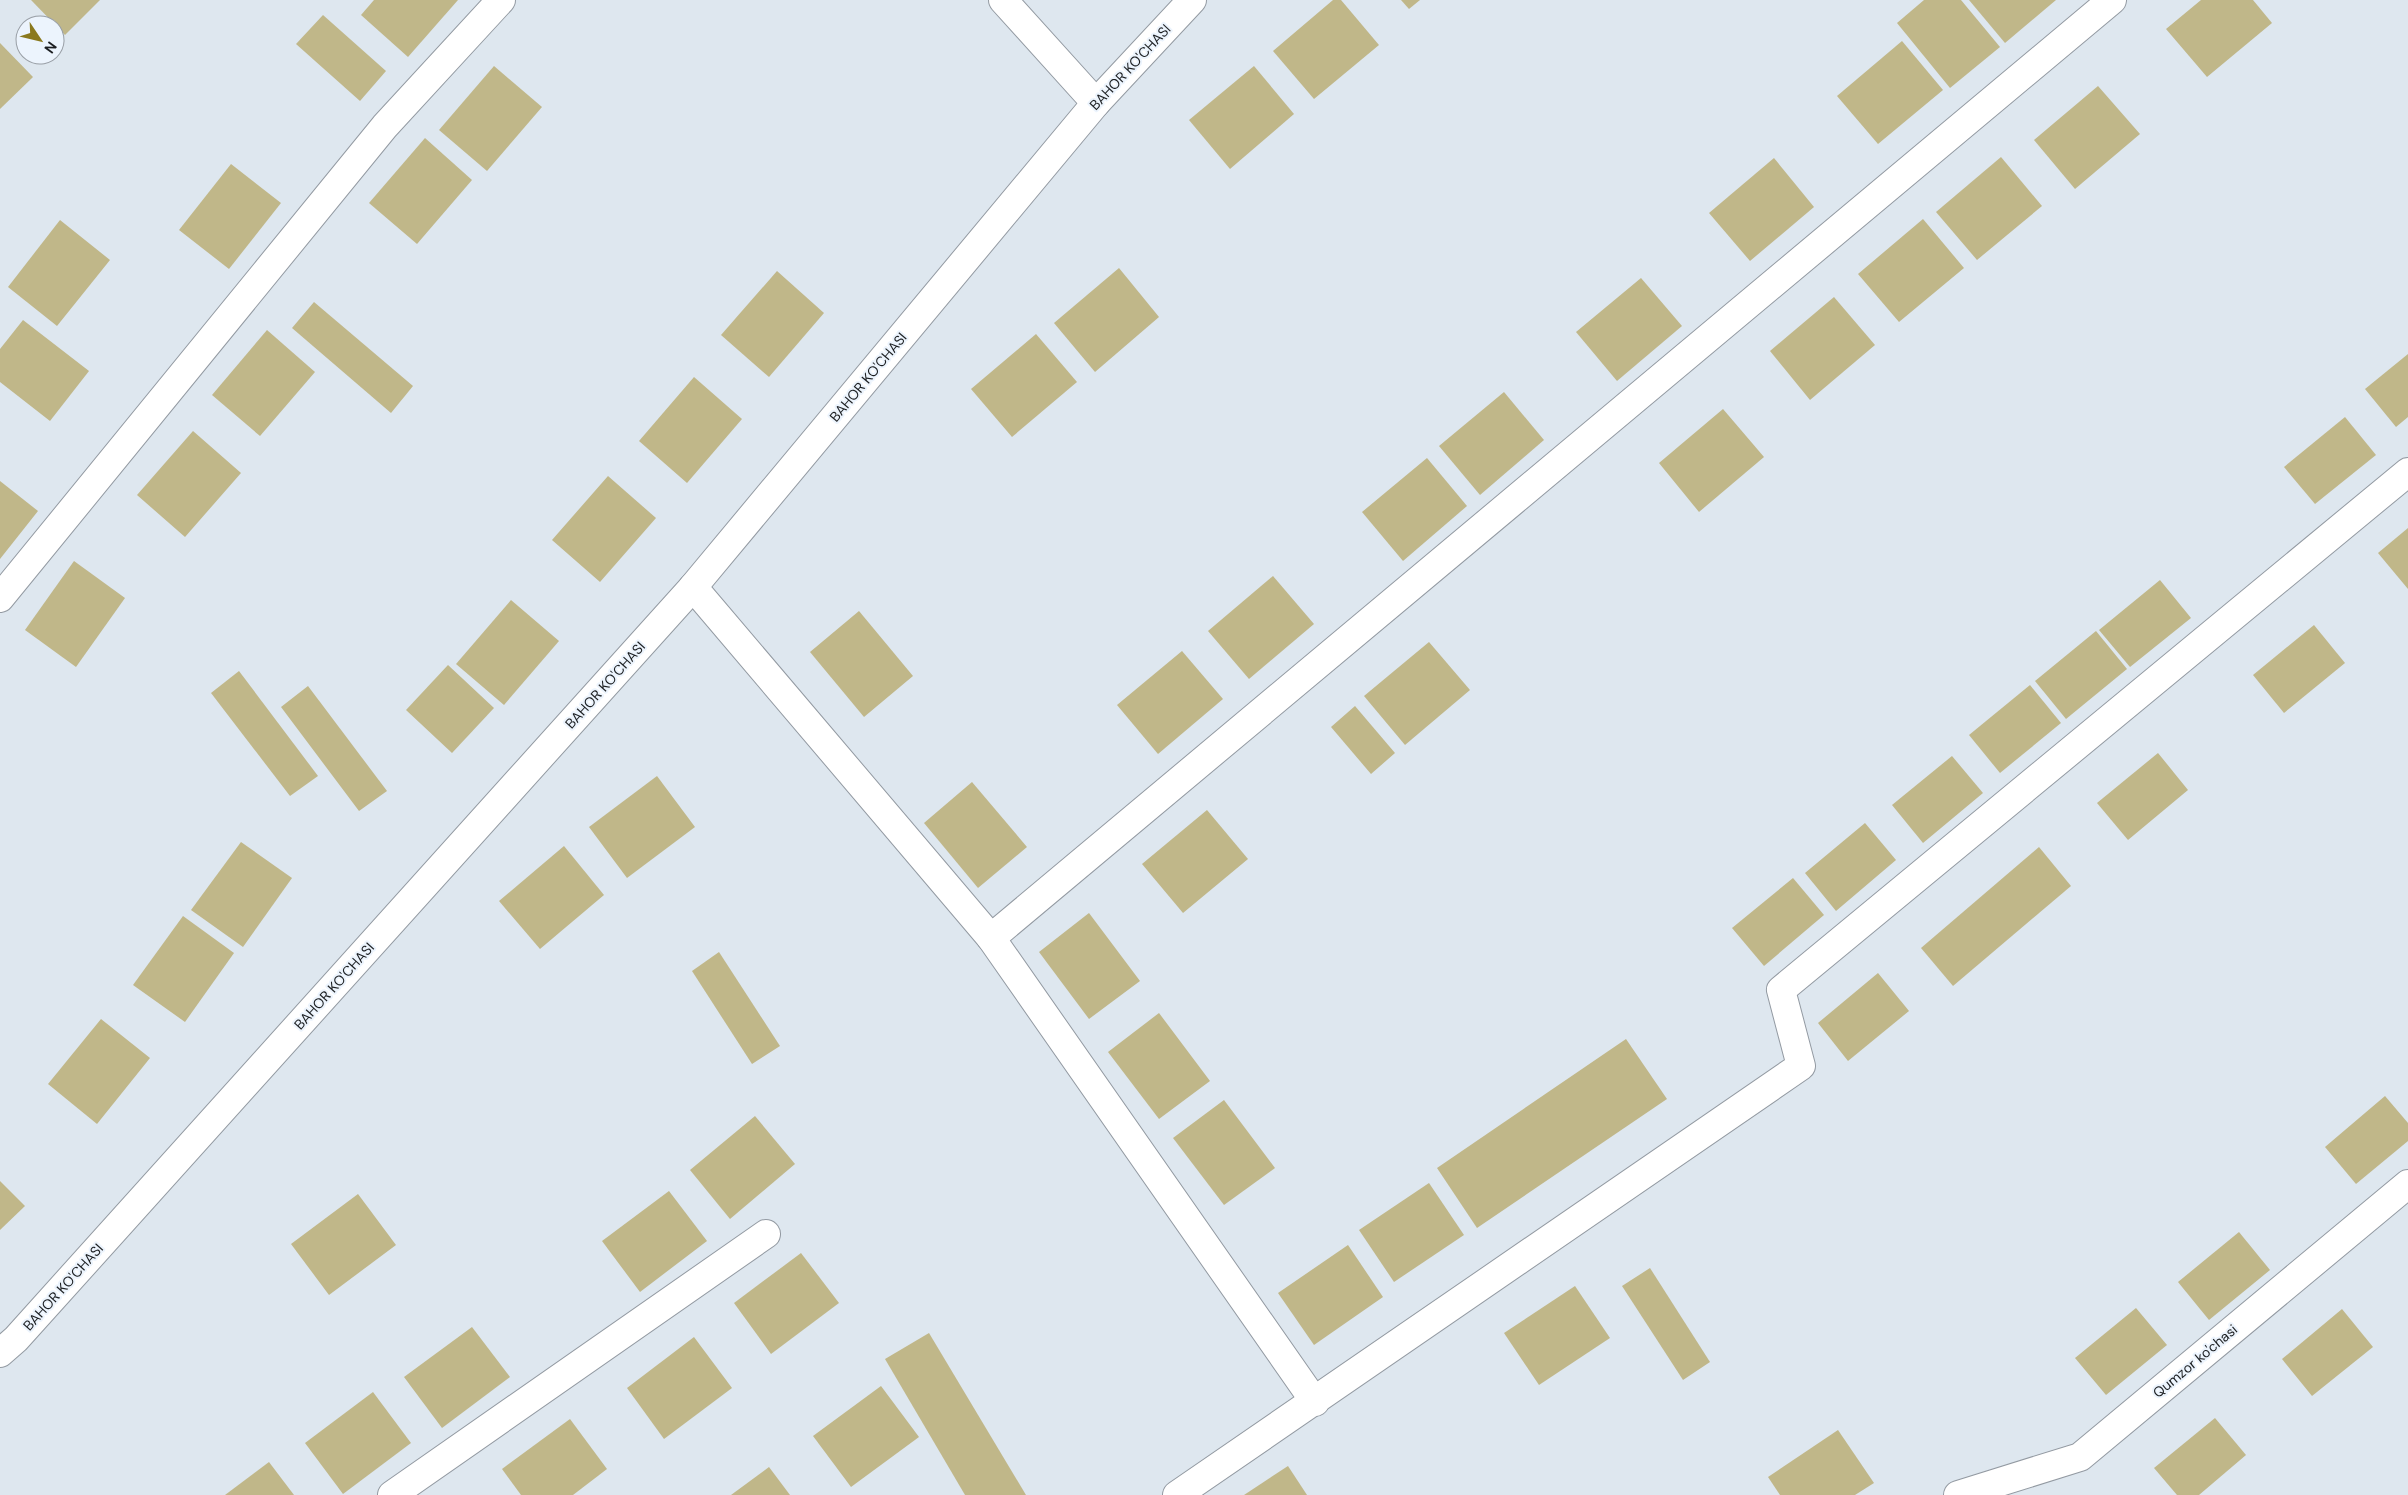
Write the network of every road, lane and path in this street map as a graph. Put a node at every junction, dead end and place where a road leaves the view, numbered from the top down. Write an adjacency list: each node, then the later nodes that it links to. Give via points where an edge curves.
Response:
1 (501, 0): 8 (street, via 385,126)
2 (1003, 0): 5 (street)
3 (1192, 0): 5 (street, BAHOR KO'CHASI)
4 (2112, 0): 9 (street)
5 (1096, 102): 7 (street, BAHOR KO'CHASI)
6 (2408, 472): 13 (street, via 1781,990 1801,1066)
7 (693, 587): 9 (street); 12 (street, BAHOR KO'CHASI)
8 (0, 598)
9 (991, 938): 13 (street)
10 (2408, 1184): 14 (street, Qumzor ko'chasi, via 2080,1457)
11 (766, 1234): 15 (street)
12 (0, 1353)
13 (1315, 1402): 16 (street)
14 (2025, 1485): 17 (street, Qumzor ko'chasi)
15 (392, 1495)
16 (1177, 1495)
17 (1958, 1495)

